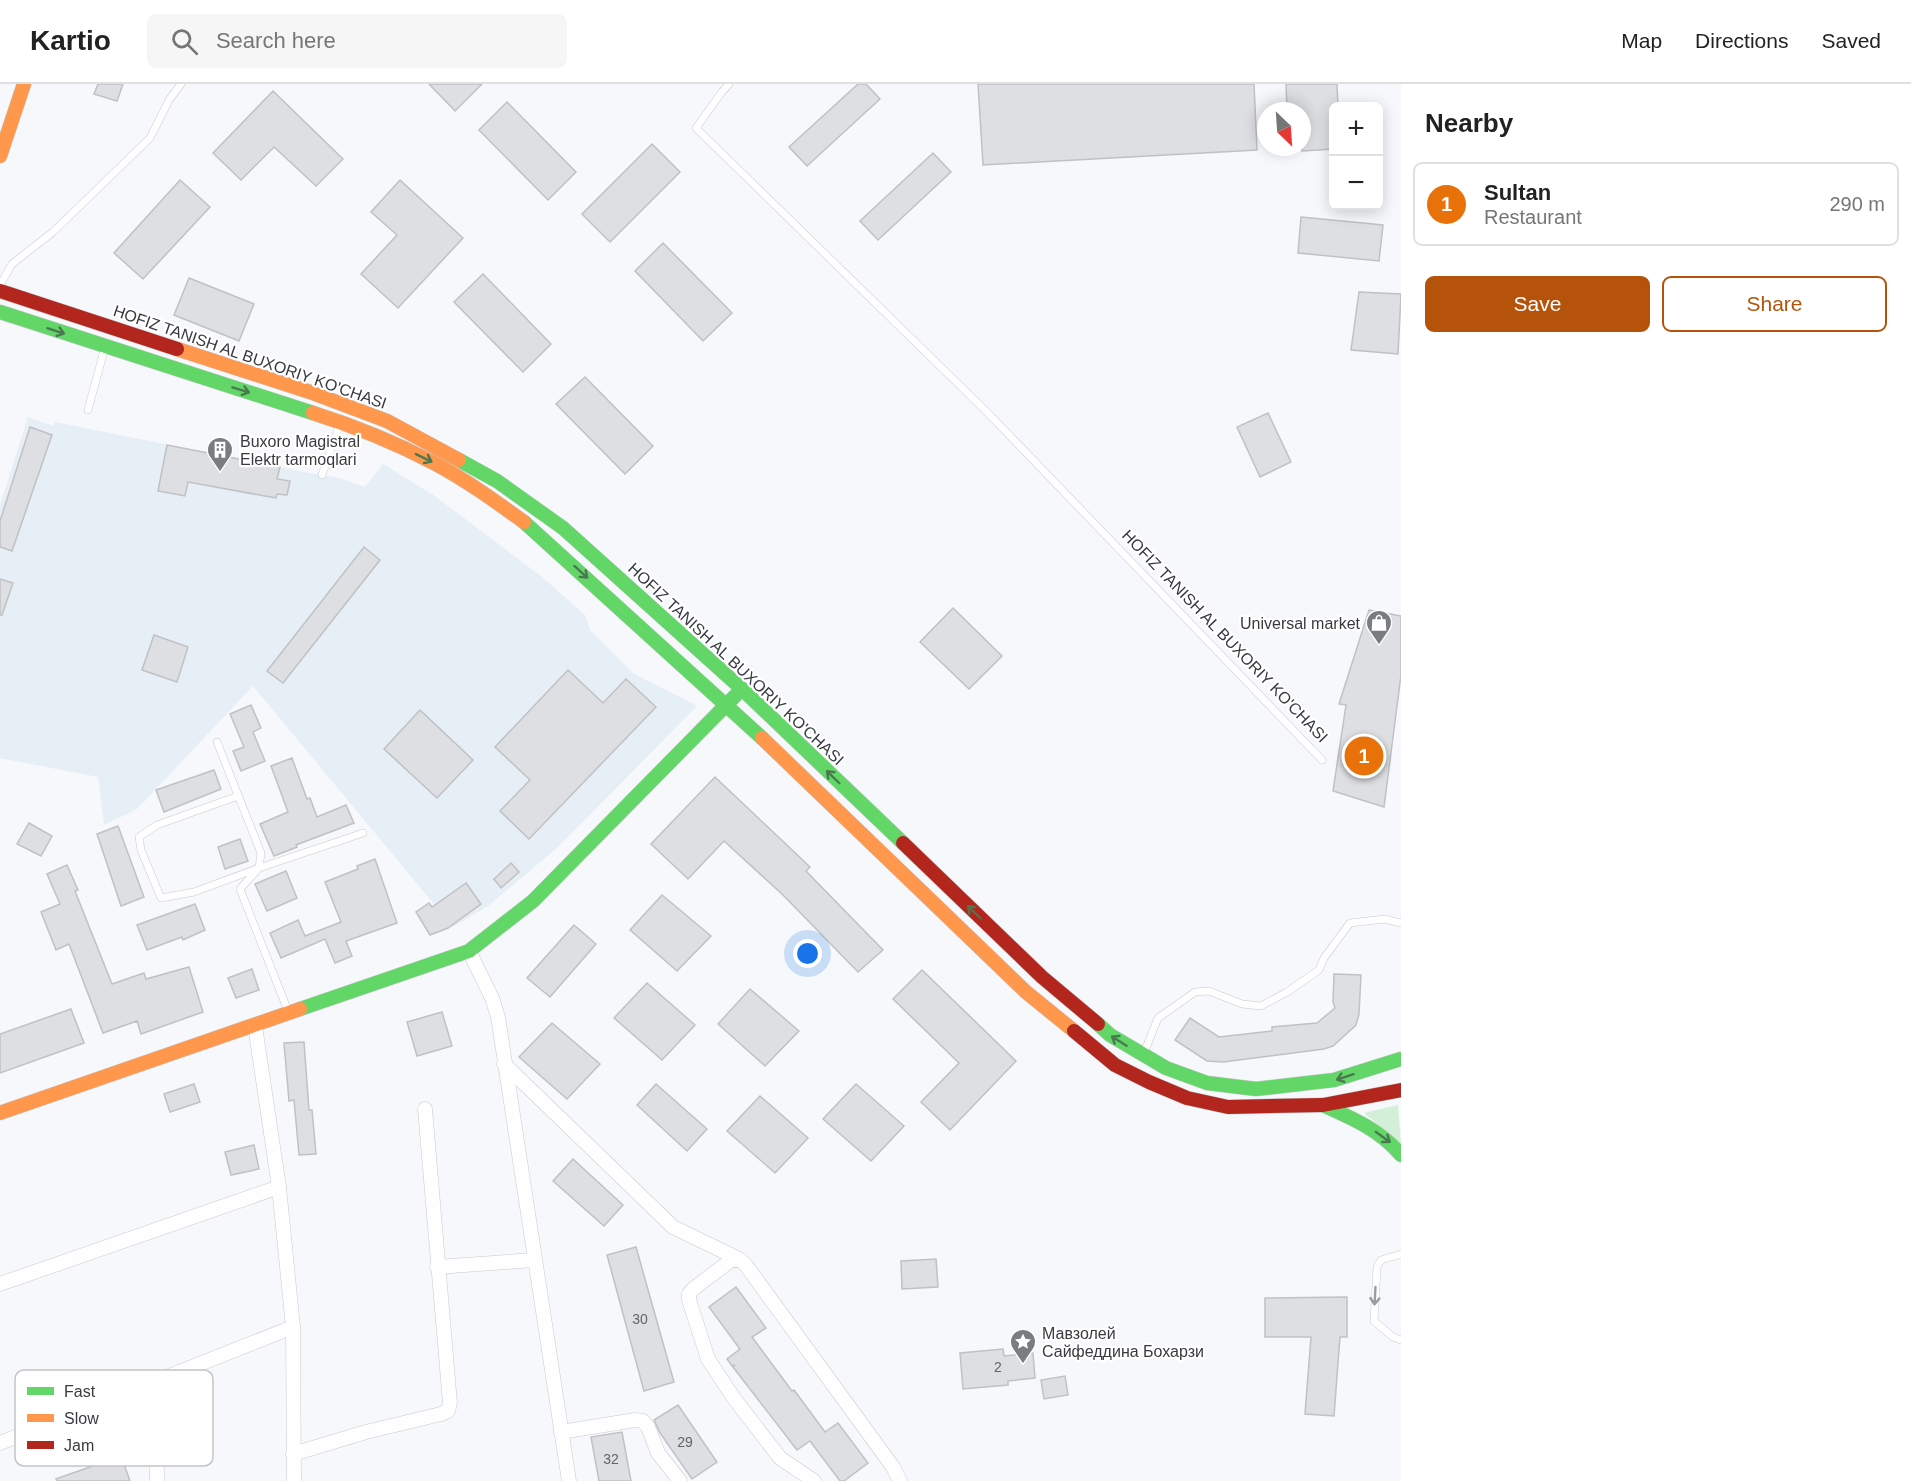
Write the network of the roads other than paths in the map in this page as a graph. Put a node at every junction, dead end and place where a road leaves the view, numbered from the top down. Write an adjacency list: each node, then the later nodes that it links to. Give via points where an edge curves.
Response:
1 (24, 84): 4 (main road)
2 (181, 84): 5 (lane, via 150,138 53,232 12,264)
3 (729, 84): 15 (lane, HOFIZ TANISH AL BUXORIY KO'CHASI, via 696,128 987,412)
4 (0, 156)
5 (0, 285)
6 (0, 291): 12 (main road, HOFIZ TANISH AL BUXORIY KO'CHASI, via 310,392 387,422 498,481 563,528)
7 (0, 312): 8 (main road, HOFIZ TANISH AL BUXORIY KO'CHASI, one-way to 8)
8 (105, 347): 9 (lane); 10 (main road, HOFIZ TANISH AL BUXORIY KO'CHASI, one-way to 10)
9 (88, 410)
10 (341, 422): 11 (lane); 13 (main road, HOFIZ TANISH AL BUXORIY KO'CHASI, one-way to 13, via 434,463 533,528)
11 (322, 475)
12 (742, 689): 13 (main road); 23 (main road, HOFIZ TANISH AL BUXORIY KO'CHASI, one-way to 12, via 1110,1035 1042,977)
13 (727, 705): 20 (main road, via 533,901); 27 (main road, HOFIZ TANISH AL BUXORIY KO'CHASI, via 1026,992 1115,1065 1186,1098 1228,1107)
14 (217, 742): 16 (lane)
15 (1322, 760)
16 (238, 795): 18 (lane, via 261,853); 18 (lane, via 157,825 139,837 141,850 161,898 194,892)
17 (363, 833): 18 (lane)
18 (259, 868): 21 (lane, via 240,889)
19 (1401, 922): 23 (lane, via 1385,919 1350,923 1319,970 1261,1006 1242,1004 1209,991 1195,992 1158,1018)
20 (469, 951): 21 (main road); 25 (street, via 498,1017)
21 (289, 1014): 22 (main road)
22 (255, 1026): 29 (main road); 31 (street)
23 (1143, 1056): 24 (main road, HOFIZ TANISH AL BUXORIY KO'CHASI, one-way to 23, via 1334,1080 1256,1089 1207,1083)
24 (1401, 1059)
25 (504, 1064): 33 (street, via 673,1227); 34 (street)
26 (1401, 1090): 27 (main road, HOFIZ TANISH AL BUXORIY KO'CHASI)
27 (1323, 1105): 30 (main road, one-way to 30, via 1363,1123)
28 (425, 1109): 35 (street)
29 (0, 1113)
30 (1401, 1155)
31 (279, 1186): 36 (street); 37 (street)
32 (1401, 1254): 38 (lane, one-way to 38, via 1381,1260 1377,1267 1374,1321)
33 (739, 1259): 49 (street, via 730,1261 689,1294 708,1359 780,1458); 50 (street)
34 (534, 1260): 35 (street); 40 (street)
35 (437, 1267): 43 (street, via 448,1411)
36 (0, 1284)
37 (293, 1328): 39 (street); 43 (street)
38 (1401, 1340)
39 (186, 1370)
40 (561, 1432): 47 (street); 48 (street, via 643,1421 658,1453)
41 (15, 1437): 42 (street)
42 (0, 1443)
43 (293, 1454): 46 (street)
44 (157, 1466): 45 (street)
45 (157, 1481)
46 (294, 1481)
47 (569, 1481)
48 (680, 1481)
49 (814, 1481)
50 (900, 1481)

